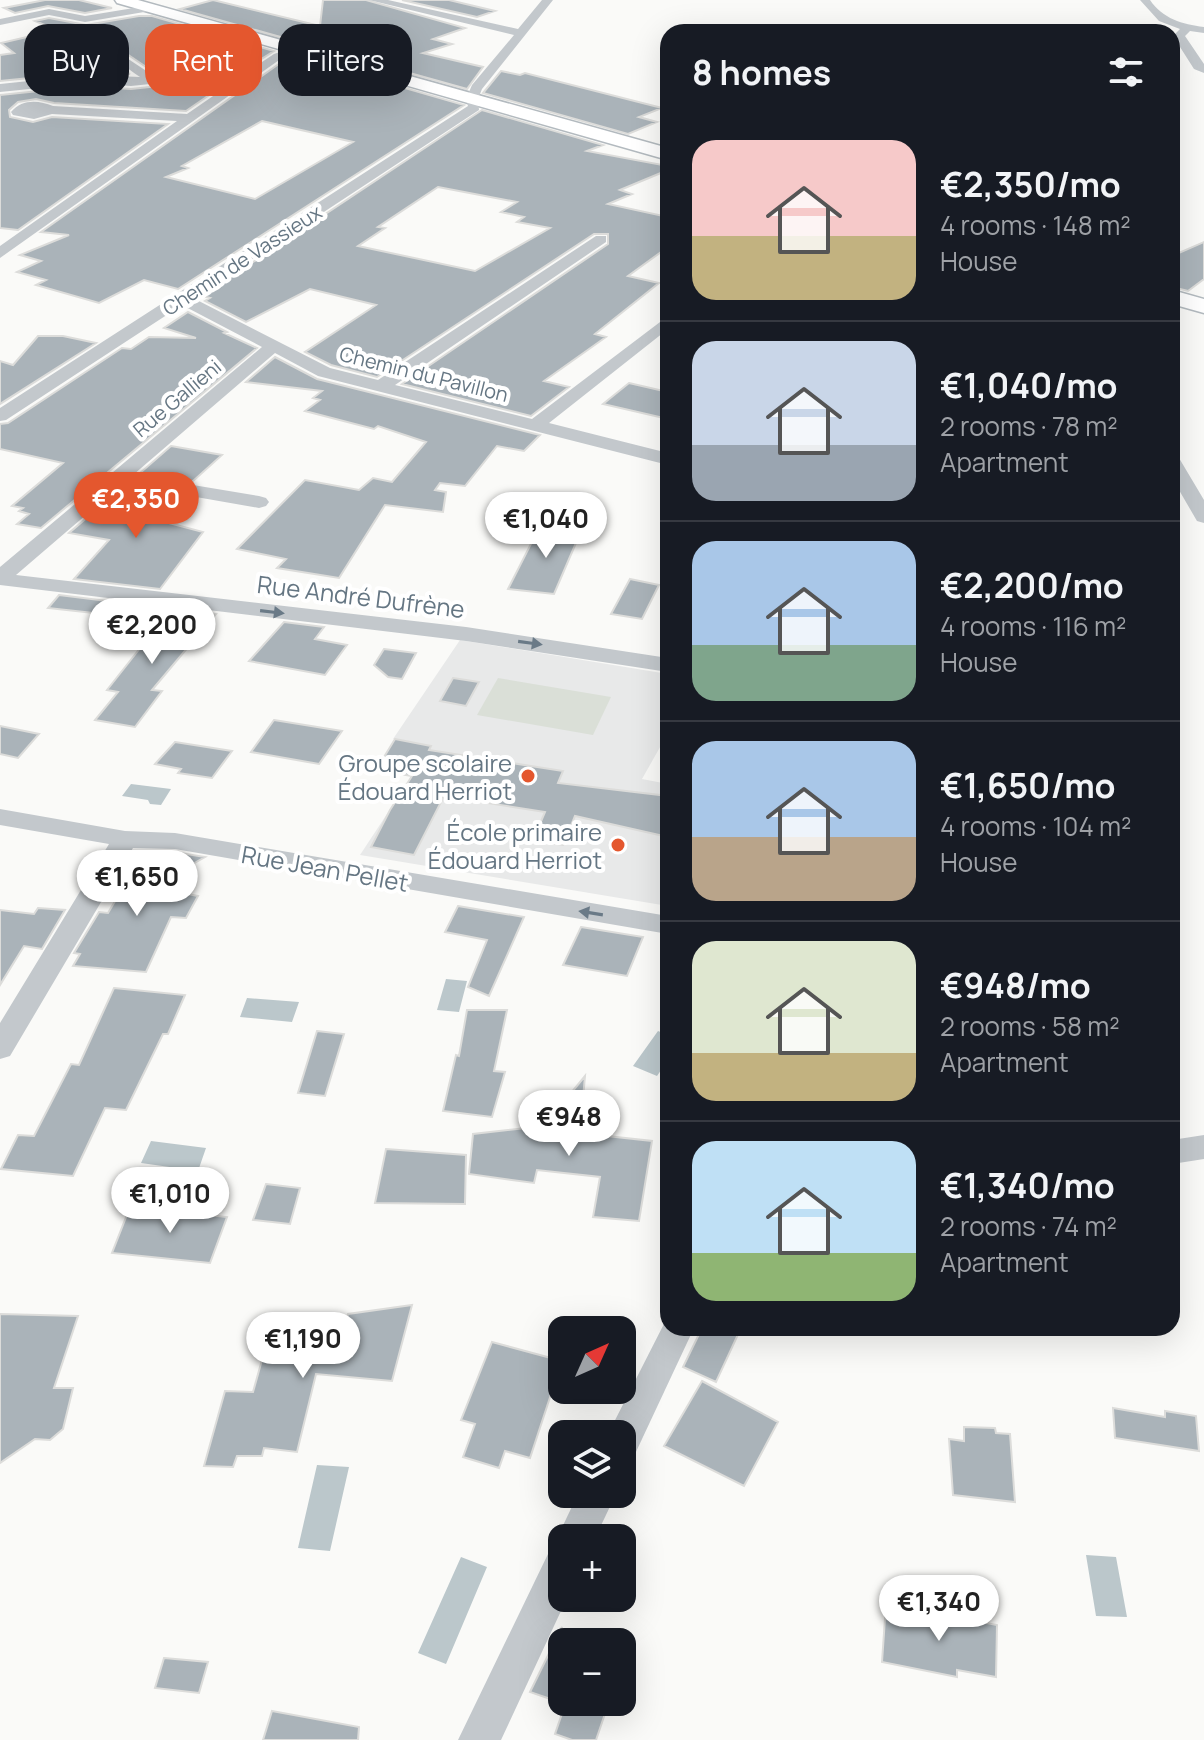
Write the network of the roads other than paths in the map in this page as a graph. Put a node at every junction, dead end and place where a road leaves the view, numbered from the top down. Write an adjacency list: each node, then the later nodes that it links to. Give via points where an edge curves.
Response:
1 (122, 0): 5 (street)
2 (374, 0): 11 (street)
3 (548, 0): 11 (street)
4 (1145, 0): 7 (street, via 1154,15)
5 (152, 8): 6 (street, via 85,19 49,12); 14 (street)
6 (0, 22)
7 (1177, 24)
8 (1180, 25): 9 (street)
9 (1187, 28): 10 (street); 12 (street)
10 (1204, 30)
11 (522, 33): 21 (street)
12 (1180, 35)
13 (1180, 38): 15 (street)
14 (278, 43)
15 (1204, 69)
16 (412, 82): 21 (street)
17 (24, 86): 18 (street)
18 (0, 88)
19 (71, 96): 22 (street)
20 (221, 96): 24 (street)
21 (472, 99): 25 (street); 28 (street, Chemin de Vassieux, via 475,107)
22 (49, 108): 23 (street, via 28,115); 24 (street)
23 (0, 111)
24 (190, 118): 27 (street)
25 (660, 152)
26 (601, 239): 33 (street)
27 (0, 253)
28 (183, 299): 32 (street, Chemin du Pavillon); 34 (street, Chemin de Vassieux)
29 (1180, 299): 30 (street)
30 (1204, 306)
31 (660, 328): 35 (street)
32 (273, 346): 33 (street, Chemin du Pavillon, via 324,372); 38 (street, Rue Gallieni)
33 (381, 386): 35 (street, Chemin du Pavillon)
34 (0, 416)
35 (536, 425): 36 (street, Chemin du Pavillon)
36 (660, 457)
37 (1180, 476): 40 (street)
38 (118, 478): 39 (street); 41 (street, Rue Gallieni)
39 (259, 502)
40 (1204, 517)
41 (0, 578): 42 (street, Rue André Dufrène, one-way to 42, via 466,634)
42 (660, 664)
43 (0, 817): 44 (street)
44 (125, 839): 45 (street, Rue Jean Pellet, one-way to 44, via 175,841); 46 (street)
45 (660, 924)
46 (0, 1048)
47 (1204, 1147): 48 (street)
48 (1180, 1151)
49 (673, 1336): 50 (street)
50 (633, 1420)
51 (548, 1596): 52 (street)
52 (479, 1740)

